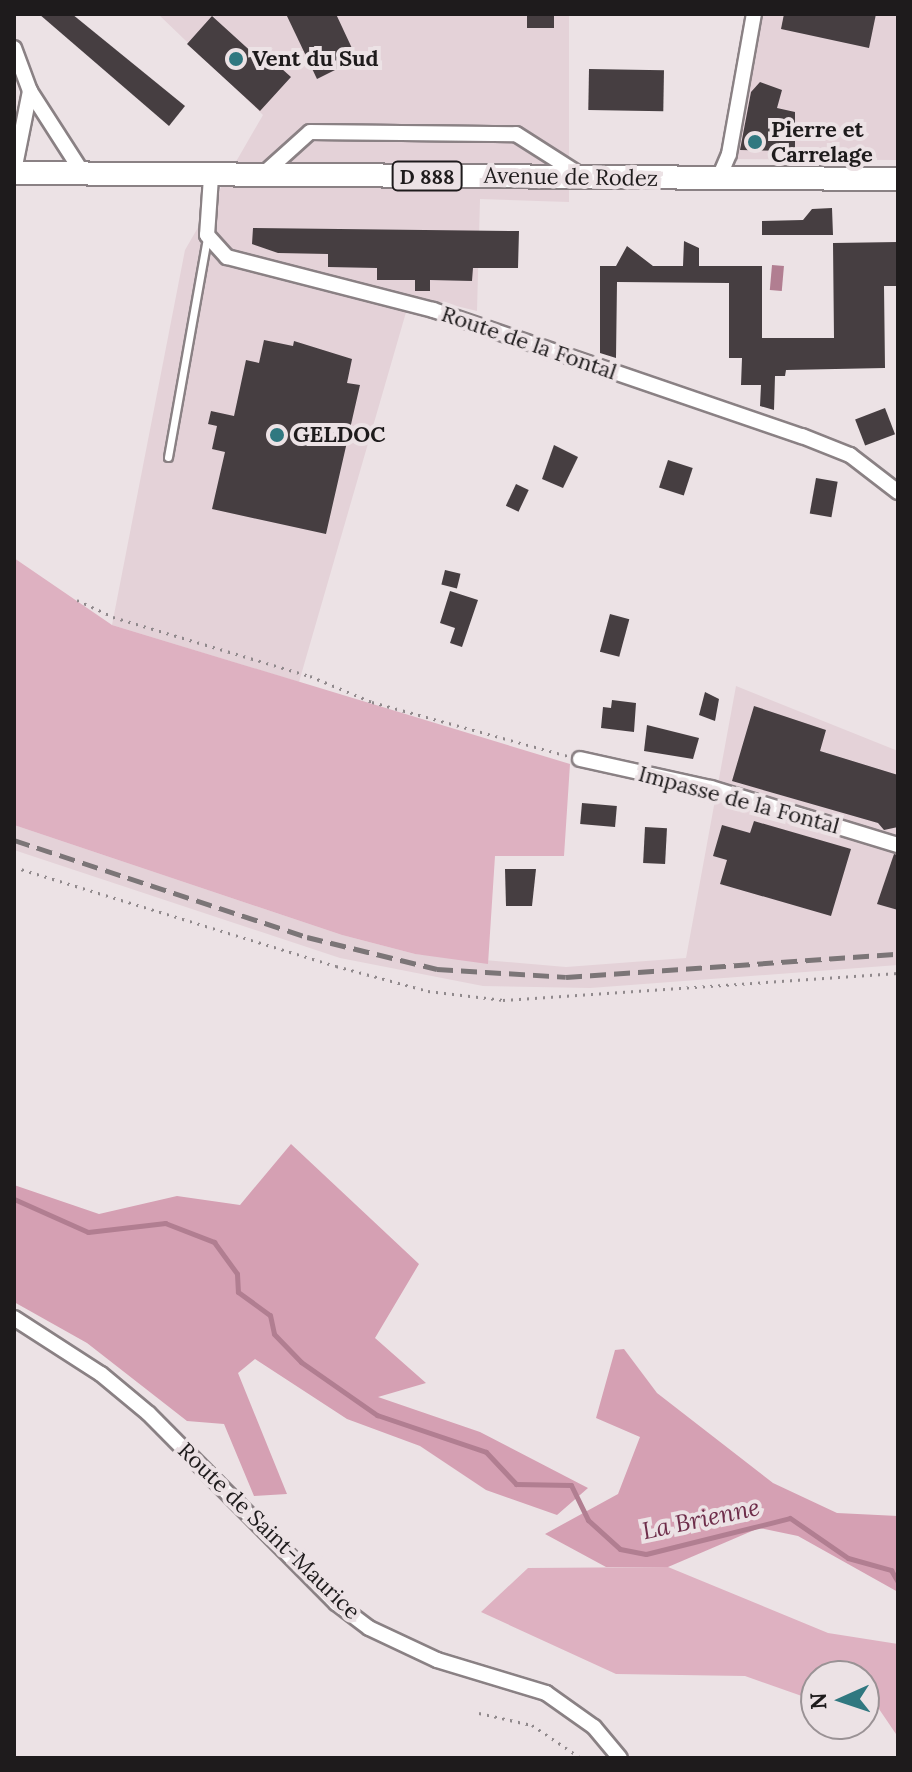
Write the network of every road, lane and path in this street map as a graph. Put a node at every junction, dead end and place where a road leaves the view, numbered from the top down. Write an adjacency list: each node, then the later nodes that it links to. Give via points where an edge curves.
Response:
1 (754, 14): 9 (street, via 729,154)
2 (14, 48): 3 (street)
3 (30, 91): 4 (street); 5 (street)
4 (14, 172): 5 (main road, Avenue de Rodez / D 888)
5 (84, 175): 7 (main road, Avenue de Rodez / D 888)
6 (582, 176): 8 (main road, Avenue de Rodez / D 888); 8 (street, via 516,134 310,132); 9 (main road, Avenue de Rodez / D 888)
7 (211, 177): 8 (main road, Avenue de Rodez / D 888); 11 (street)
8 (260, 177)
9 (718, 180): 10 (main road, Avenue de Rodez / D 888)
10 (898, 181)
11 (207, 235): 12 (lane); 13 (street, Route de la Fontal, via 227,257 433,310 802,436 850,455)
12 (168, 457)
13 (898, 492)
14 (77, 600): 15 (path, via 113,617 310,676 372,702)
15 (580, 759): 16 (street, Impasse de la Fontal, via 711,788)
16 (898, 845)
17 (14, 867): 18 (path, via 336,966 428,991 473,997 589,997)
18 (898, 973)
19 (14, 1318): 22 (street, Route de Saint-Maurice, via 101,1374 149,1414 336,1603 369,1628 437,1660 546,1693 594,1727)
20 (479, 1713): 21 (path, via 532,1725)
21 (581, 1758)
22 (620, 1758)

